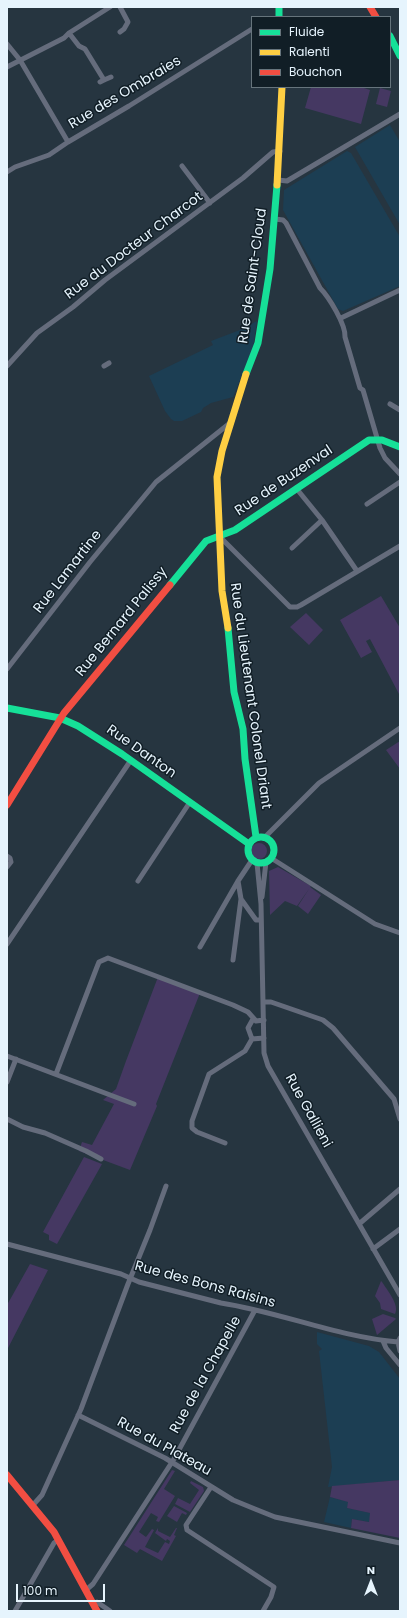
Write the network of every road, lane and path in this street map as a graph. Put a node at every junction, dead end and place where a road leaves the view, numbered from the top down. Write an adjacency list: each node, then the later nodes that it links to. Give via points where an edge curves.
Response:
1 (110, 7): 6 (street)
2 (120, 7): 7 (street, via 128,22)
3 (370, 7): 4 (street)
4 (375, 16)
5 (251, 30): 18 (street, Rue des Ombraies)
6 (69, 32): 12 (street, via 64,38); 15 (street, via 79,46 85,49 102,81)
7 (120, 32)
8 (391, 38): 11 (street)
9 (7, 44): 12 (street)
10 (391, 47): 13 (street)
11 (400, 56)
12 (20, 60): 14 (street); 18 (street)
13 (400, 62)
14 (7, 67)
15 (111, 77)
16 (282, 88): 19 (street, Rue de Saint-Cloud)
17 (400, 114): 22 (street, via 287,181)
18 (68, 142): 21 (street, Rue des Ombraies, via 49,155)
19 (280, 151): 22 (street, Rue de Saint-Cloud); 23 (street, Rue du Docteur Charcot, via 273,152)
20 (182, 166): 23 (street)
21 (7, 172)
22 (278, 180): 24 (street, Rue de Saint-Cloud)
23 (210, 203): 28 (street, Rue du Docteur Charcot, via 37,333)
24 (275, 219): 26 (street, via 286,223 320,288); 32 (street, Rue de Saint-Cloud, via 258,347)
25 (400, 290): 26 (street)
26 (341, 318): 34 (street)
27 (109, 363): 29 (street)
28 (7, 366)
29 (104, 366)
30 (390, 404): 31 (street)
31 (400, 410)
32 (230, 423): 33 (street, Rue Lamartine); 35 (street, Rue de Saint-Cloud)
33 (214, 436): 35 (street, via 222,436); 48 (street, Rue Lamartine, via 166,473 148,491)
34 (377, 439): 36 (street); 37 (street, via 385,458); 39 (street, Rue de Buzenval, via 369,440)
35 (225, 440): 42 (street, Rue de Saint-Cloud, via 217,478)
36 (400, 447)
37 (400, 474)
38 (400, 482): 40 (street)
39 (296, 488): 41 (street); 42 (street, Rue de Buzenval, via 235,530)
40 (368, 504)
41 (322, 520): 45 (street); 47 (street)
42 (219, 536): 43 (street, Rue de Buzenval); 46 (street, Rue de Saint-Cloud); 47 (street, via 290,607 301,605)
43 (205, 542): 50 (street, Rue Bernard Palissy)
44 (400, 546): 47 (street)
45 (292, 548)
46 (220, 558): 55 (street, Rue du Lieutenant Colonel Driant, via 234,692 243,728)
47 (357, 571)
48 (7, 669)
49 (7, 708): 50 (street, Rue Danton)
50 (60, 718): 52 (street, Rue Danton); 54 (street, Rue Bernard Palissy)
51 (400, 728): 56 (street, via 319,783)
52 (131, 760): 53 (street, Rue Danton); 68 (street)
53 (190, 802): 57 (street, Rue Danton); 62 (street)
54 (7, 805)
55 (256, 837): 56 (street); 57 (street)
56 (265, 837): 59 (street, via 273,846 274,853)
57 (249, 844): 60 (street, via 247,852)
58 (7, 856): 61 (street, via 10,858)
59 (269, 860): 60 (street); 65 (street, Rue Gallieni); 67 (street, via 375,924)
60 (255, 862): 63 (street); 65 (street, Rue Gallieni)
61 (7, 867)
62 (138, 881)
63 (238, 881): 64 (street); 69 (street)
64 (241, 899): 66 (street, via 256,920); 70 (street)
65 (261, 904): 66 (street, Rue Gallieni)
66 (261, 920): 71 (street, Rue Gallieni)
67 (400, 933)
68 (7, 944)
69 (200, 948)
70 (233, 960)
71 (264, 1002): 73 (street, Rue Gallieni); 82 (street, via 271,1002 323,1020 333,1028 394,1099)
72 (253, 1019): 73 (street); 75 (street, via 248,1028); 78 (street, via 248,1012 233,1005 108,958 97,967)
73 (264, 1020): 74 (street, Rue Gallieni)
74 (264, 1038): 75 (street); 87 (street, Rue Gallieni, via 264,1054 268,1066)
75 (252, 1039): 83 (street, via 241,1055 209,1074 192,1121 192,1128 196,1132)
76 (7, 1056): 77 (street)
77 (16, 1059): 78 (street); 79 (street)
78 (56, 1074): 80 (street)
79 (7, 1082)
80 (134, 1104)
81 (7, 1119): 84 (street)
82 (400, 1119)
83 (225, 1143)
84 (101, 1159)
85 (166, 1186): 91 (street)
86 (400, 1189): 87 (street)
87 (359, 1224): 90 (street, Rue Gallieni)
88 (400, 1229): 90 (street)
89 (7, 1244): 91 (street, Rue des Bons Raisins, via 120,1274)
90 (373, 1249): 92 (street, Rue Gallieni)
91 (130, 1279): 93 (street, Rue des Bons Raisins); 98 (street)
92 (400, 1295)
93 (255, 1310): 95 (street, Rue des Bons Raisins); 99 (street, Rue de la Chapelle)
94 (399, 1340): 95 (street, Rue des Bons Raisins); 96 (street)
95 (383, 1341): 97 (street)
96 (400, 1350)
97 (400, 1365)
98 (78, 1415): 99 (street, Rue du Plateau); 102 (street, via 42,1495)
99 (171, 1462): 101 (street, Rue du Plateau); 105 (street, Rue de la Chapelle, via 94,1584)
100 (7, 1475): 102 (street)
101 (211, 1487): 104 (street, via 233,1500 275,1517); 110 (street, Rue du Plateau, via 186,1525 187,1530 274,1587 274,1592)
102 (33, 1505): 103 (street)
103 (58, 1540): 105 (street); 107 (street)
104 (400, 1543)
105 (86, 1590): 106 (street)
106 (93, 1604): 108 (street); 109 (street, via 97,1602)
107 (15, 1611)
108 (97, 1611)
109 (110, 1611)
110 (262, 1611)

